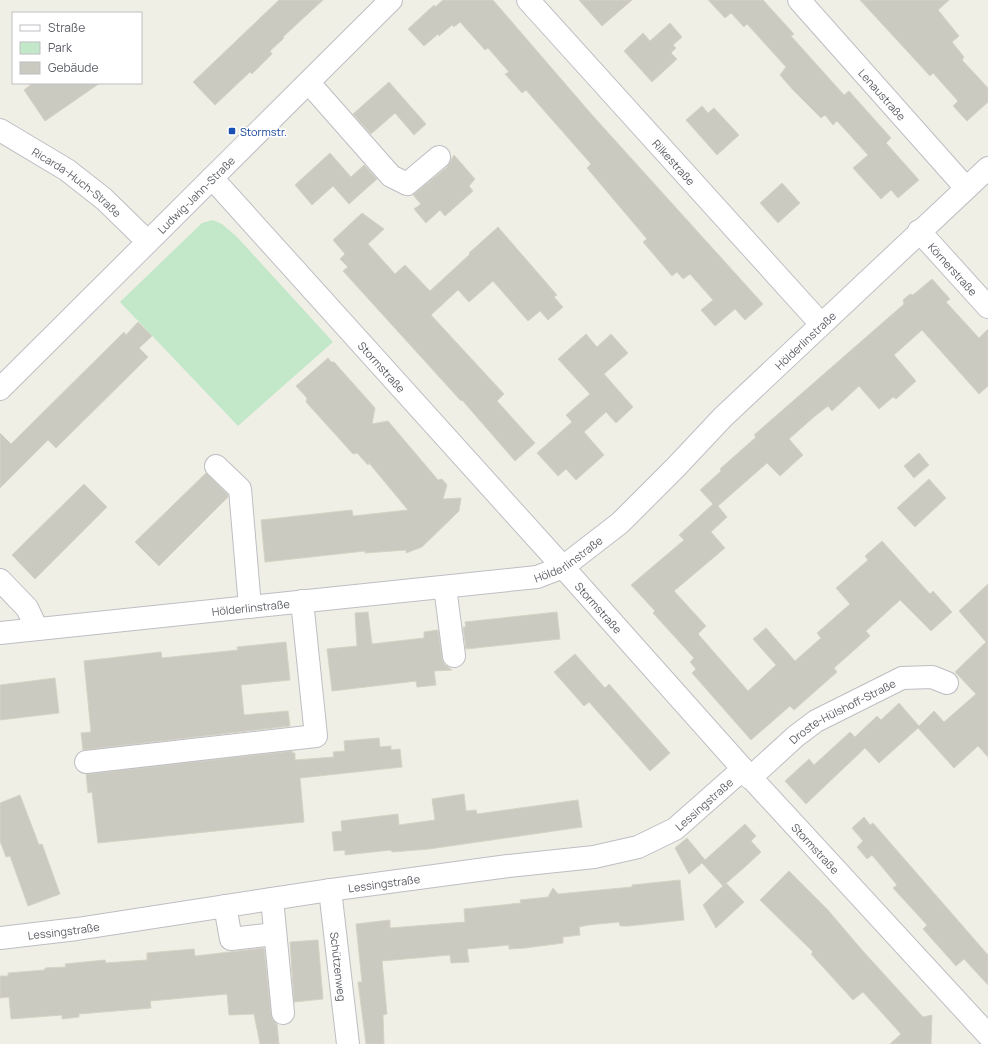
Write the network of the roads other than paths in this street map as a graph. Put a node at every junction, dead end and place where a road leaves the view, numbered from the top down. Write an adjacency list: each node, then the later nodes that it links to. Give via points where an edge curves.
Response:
1 (391, 0): 4 (street, Ludwig-Jahn-Straße)
2 (528, 0): 13 (street, Rilkestraße)
3 (799, 0): 9 (street, Lenaustraße)
4 (309, 83): 6 (street, via 398,181 407,184); 8 (street, Ludwig-Jahn-Straße)
5 (0, 130): 11 (street, Ricarda-Huch-Straße, via 67,170 104,199)
6 (439, 157)
7 (988, 168): 9 (street, Hölderlinstraße)
8 (212, 178): 11 (street, Ludwig-Jahn-Straße); 16 (street, Stormstraße)
9 (966, 188): 10 (street, Hölderlinstraße)
10 (919, 231): 12 (street, Körnerstraße); 13 (street, Hölderlinstraße)
11 (148, 241): 14 (street, Ludwig-Jahn-Straße)
12 (988, 307)
13 (821, 324): 16 (street, Hölderlinstraße, via 723,417 620,523)
14 (0, 389)
15 (216, 466): 20 (street, via 240,489)
16 (563, 567): 18 (street, Hölderlinstraße, via 537,577); 27 (street, Stormstraße)
17 (0, 580): 21 (street, via 27,608)
18 (445, 587): 19 (street, Hölderlinstraße); 23 (street)
19 (309, 601): 20 (street, Hölderlinstraße); 25 (street); 26 (street, via 316,736)
20 (250, 607): 21 (street, Hölderlinstraße)
21 (37, 630): 22 (street, Hölderlinstraße)
22 (0, 634)
23 (454, 656)
24 (947, 683): 27 (street, Droste-Hülshoff-Straße, via 932,677 902,678 816,721)
25 (325, 688)
26 (86, 762)
27 (747, 774): 28 (street, Lessingstraße, via 675,829 638,847 594,857); 34 (street, Stormstraße)
28 (330, 890): 29 (street, Lessingstraße); 35 (street, Schützenweg)
29 (272, 899): 30 (street, Lessingstraße); 31 (street)
30 (225, 906): 31 (street, via 231,939); 32 (street, Lessingstraße)
31 (275, 934): 33 (street)
32 (0, 938)
33 (283, 1013)
34 (988, 1035)
35 (348, 1044)

